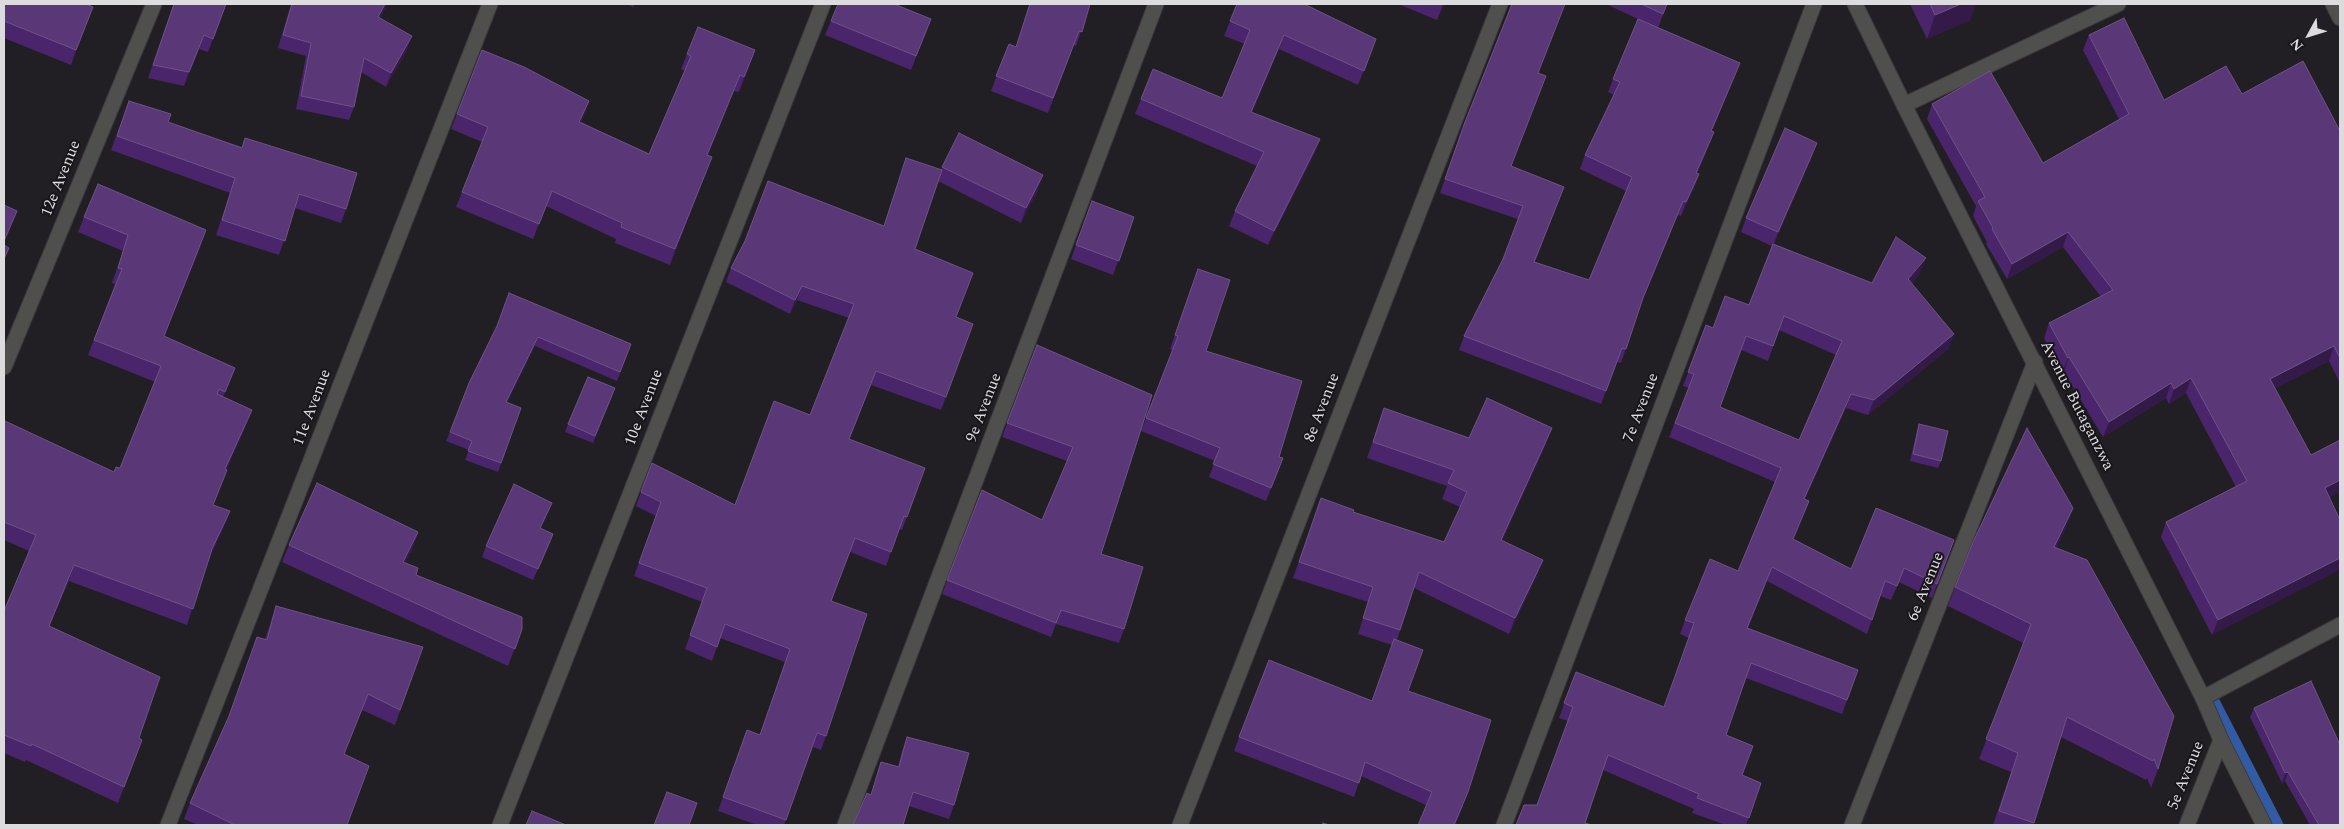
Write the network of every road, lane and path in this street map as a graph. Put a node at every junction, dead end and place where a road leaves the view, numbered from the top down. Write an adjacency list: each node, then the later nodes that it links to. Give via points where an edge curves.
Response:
1 (154, 4): 13 (street, 12e Avenue)
2 (490, 4): 17 (street, 11e Avenue)
3 (823, 4): 18 (street, 10e Avenue)
4 (1156, 4): 19 (street, 9e Avenue)
5 (1500, 4): 20 (street, 8e Avenue)
6 (1814, 4): 21 (street, 7e Avenue)
7 (1855, 4): 11 (street, Avenue Butaganzwa)
8 (2118, 4): 11 (street)
9 (2333, 4): 10 (street)
10 (2340, 18)
11 (1904, 105): 12 (street, Avenue Butaganzwa)
12 (2035, 362): 15 (street, Avenue Butaganzwa); 22 (street, 6e Avenue)
13 (4, 367)
14 (2340, 625): 15 (street)
15 (2203, 698): 16 (street, Avenue Butaganzwa)
16 (2220, 740): 23 (street, 5e Avenue); 24 (street, Avenue Butaganzwa)
17 (168, 825)
18 (500, 825)
19 (845, 825)
20 (1180, 825)
21 (1504, 825)
22 (1852, 825)
23 (2187, 825)
24 (2264, 825)

